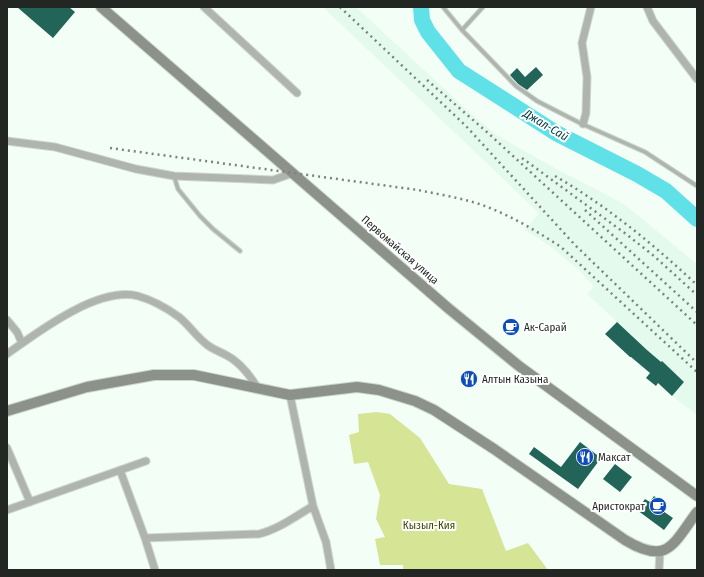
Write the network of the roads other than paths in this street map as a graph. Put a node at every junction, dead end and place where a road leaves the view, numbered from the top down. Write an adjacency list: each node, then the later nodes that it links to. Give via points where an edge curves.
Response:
1 (101, 7): 12 (main road, Первомайская улица)
2 (204, 7): 9 (street)
3 (443, 7): 7 (lane)
4 (482, 7): 7 (lane)
5 (591, 7): 10 (street, via 582,43 587,77 586,113)
6 (647, 7): 8 (street, via 653,21)
7 (462, 30): 10 (lane, via 516,86 537,101)
8 (697, 79)
9 (297, 93)
10 (583, 124): 14 (lane, via 645,152)
11 (7, 141): 13 (street, via 55,147 136,169)
12 (293, 173): 13 (street, via 273,180); 25 (main road, Первомайская улица, via 448,308 519,366)
13 (174, 176): 15 (lane, via 178,189 200,216)
14 (697, 186)
15 (240, 251)
16 (7, 320): 17 (street)
17 (22, 343): 18 (street); 19 (street, via 82,306 116,296 138,296 180,318 206,345 236,361)
18 (7, 354)
19 (257, 387): 20 (main road); 21 (main road, via 194,375 154,375 86,387)
20 (290, 395): 27 (street); 31 (main road, via 357,387 379,390 416,401 494,449 625,540 645,551)
21 (7, 411)
22 (7, 448): 26 (street)
23 (146, 461): 24 (street)
24 (120, 470): 26 (street); 30 (street)
25 (697, 496)
26 (30, 502): 28 (street)
27 (313, 506): 30 (street, via 276,528 259,534); 33 (street, via 326,542)
28 (7, 510)
29 (697, 512): 31 (main road, via 671,547)
30 (145, 538): 32 (street)
31 (660, 552): 34 (street)
32 (155, 570)
33 (331, 570)
34 (659, 570)

